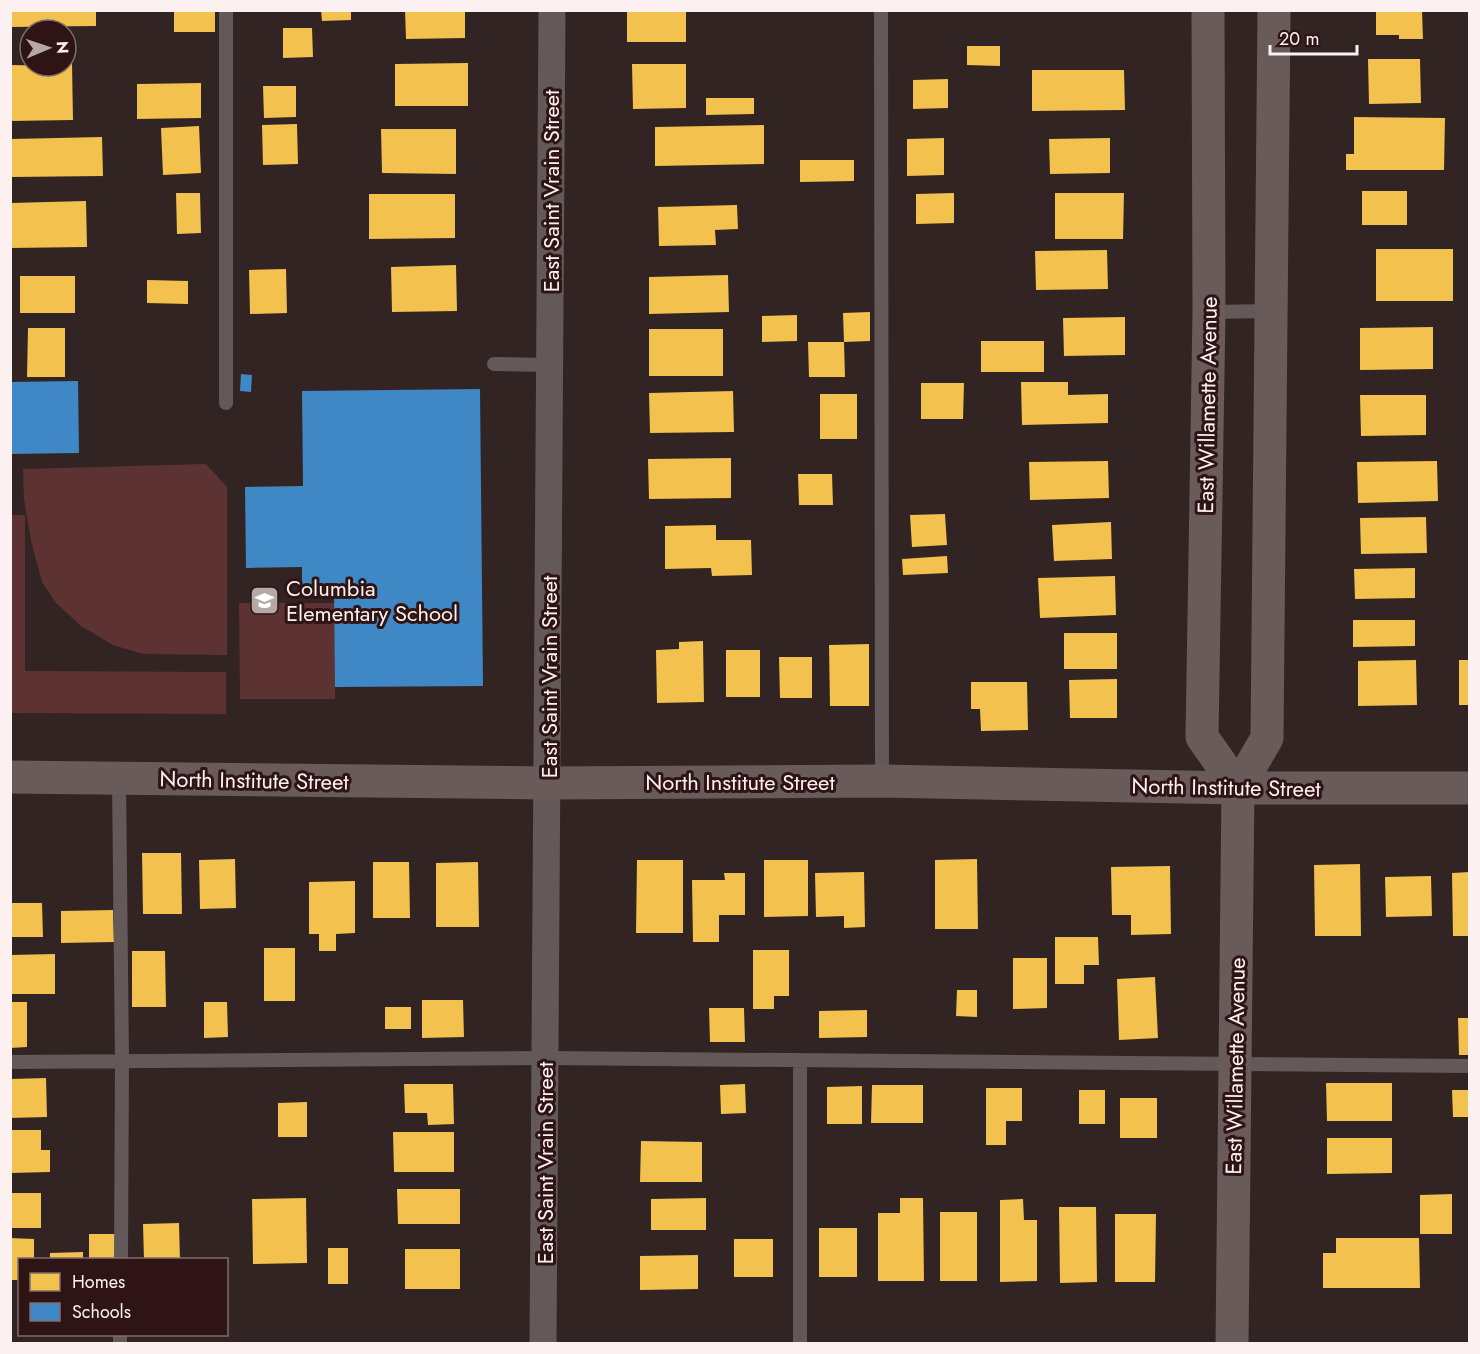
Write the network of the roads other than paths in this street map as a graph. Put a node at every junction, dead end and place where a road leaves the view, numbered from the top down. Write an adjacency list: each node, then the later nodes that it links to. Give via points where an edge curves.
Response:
1 (226, 10): 10 (lane)
2 (552, 10): 9 (street, East Saint Vrain Street)
3 (881, 10): 13 (lane)
4 (1208, 10): 7 (street, East Willamette Avenue)
5 (1274, 10): 6 (street, East Willamette Avenue)
6 (1272, 311): 7 (lane); 15 (street, East Willamette Avenue, via 1267,738)
7 (1209, 312): 15 (street, East Willamette Avenue, via 1202,737)
8 (494, 364): 9 (lane)
9 (551, 365): 14 (street, East Saint Vrain Street)
10 (226, 403)
11 (10, 777): 12 (street, North Institute Street)
12 (118, 778): 14 (street, North Institute Street); 19 (lane)
13 (882, 781): 14 (street, North Institute Street); 15 (street, North Institute Street)
14 (548, 783): 17 (street, East Saint Vrain Street)
15 (1238, 788): 16 (street, North Institute Street); 21 (street, East Willamette Avenue)
16 (1470, 788)
17 (546, 1058): 18 (lane); 19 (lane); 24 (street, East Saint Vrain Street)
18 (800, 1060): 21 (lane); 25 (lane)
19 (122, 1061): 20 (lane); 23 (lane)
20 (10, 1062)
21 (1235, 1063): 22 (lane); 26 (street, East Willamette Avenue)
22 (1470, 1066)
23 (121, 1258)
24 (543, 1344)
25 (800, 1344)
26 (1232, 1344)

